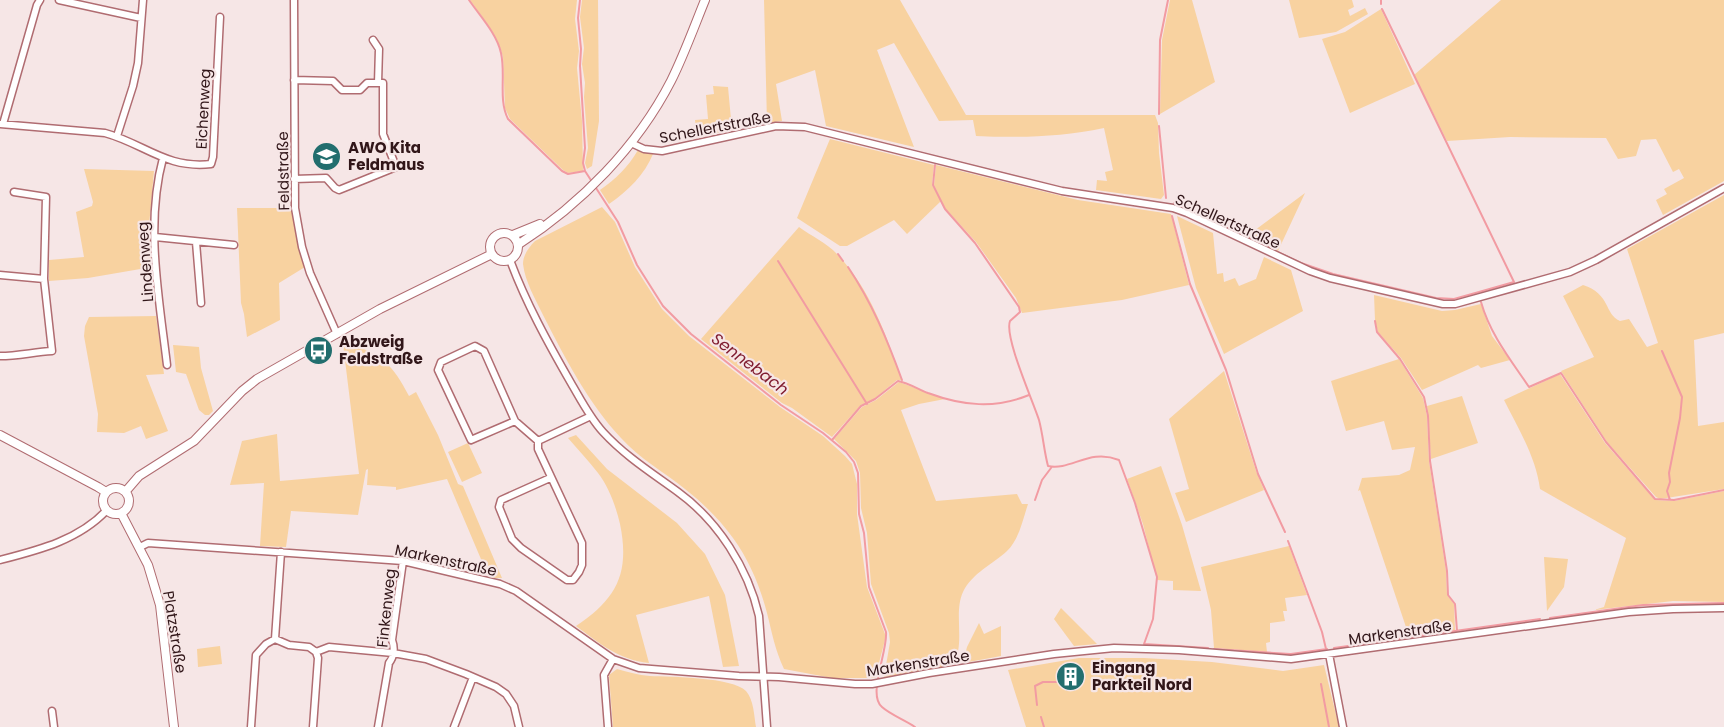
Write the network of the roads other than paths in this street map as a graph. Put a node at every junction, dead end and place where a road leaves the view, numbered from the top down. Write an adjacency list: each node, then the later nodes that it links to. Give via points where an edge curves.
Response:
1 (40, 0): 12 (street)
2 (59, 0): 6 (street)
3 (143, 0): 8 (street)
4 (294, 0): 10 (street, Feldstraße)
5 (705, 0): 14 (street, via 670,81)
6 (69, 1): 8 (street)
7 (220, 17): 15 (street, Eichenweg, via 212,164 183,164)
8 (141, 18): 13 (street, via 138,63)
9 (373, 40): 11 (street, via 378,49)
10 (294, 80): 11 (street, via 333,81 342,90 360,90 367,83); 16 (street, Feldstraße)
11 (378, 83): 16 (street, via 383,83 383,134 396,167 339,190 326,178)
12 (1, 124): 13 (street, Eichenweg)
13 (117, 136): 15 (street, Eichenweg)
14 (631, 144): 17 (street, Schellertstraße, via 662,151 776,126 805,127 1062,191 1169,207 1310,271 1443,304 1570,272); 19 (street, via 589,188)
15 (163, 158): 21 (street, Lindenweg, via 154,208)
16 (294, 179): 30 (street, Feldstraße, via 302,248)
17 (1724, 188)
18 (14, 192): 28 (street, via 46,197)
19 (557, 214): 20 (street); 23 (street)
20 (513, 235): 23 (street); 25 (street, via 495,236)
21 (155, 237): 22 (street); 32 (street, Lindenweg)
22 (196, 242): 24 (street); 29 (street)
23 (519, 244): 26 (street)
24 (234, 245)
25 (492, 254): 26 (street, via 497,259); 30 (street)
26 (510, 260): 33 (street, via 532,312)
27 (0, 275): 28 (street)
28 (44, 279): 31 (street, via 52,351)
29 (201, 303)
30 (337, 334): 38 (street, via 257,379 194,441 139,476)
31 (1, 354)
32 (167, 365)
33 (591, 416): 36 (street); 53 (street, via 630,458 698,510 734,555 756,600)
34 (515, 421): 34 (street, via 484,351 475,346 441,362 438,370 471,440); 36 (street)
35 (0, 435): 39 (street)
36 (538, 441): 37 (street)
37 (550, 478): 37 (street, via 501,500 499,507 512,539 521,548 573,580 582,565 582,543)
38 (126, 491): 39 (street, via 113,488); 41 (street, via 129,503)
39 (106, 492): 40 (street, via 103,503)
40 (107, 510): 41 (street); 44 (street, via 72,537)
41 (122, 513): 42 (street, Platzstraße)
42 (140, 547): 43 (street, Markenstraße, via 148,543); 56 (street, Platzstraße, via 160,605)
43 (281, 552): 45 (street, Markenstraße); 47 (street)
44 (0, 560)
45 (403, 561): 49 (street, Finkenweg); 51 (street, Markenstraße, via 516,591)
46 (1724, 609): 50 (street, Markenstraße, via 1629,612)
47 (275, 639): 48 (street); 57 (street, via 256,655)
48 (316, 652): 49 (street, via 329,647); 58 (street)
49 (393, 653): 52 (street, via 426,659); 59 (street, Finkenweg)
50 (1329, 654): 53 (street, Markenstraße, via 1284,659 1114,648 1042,655 873,684); 64 (street)
51 (614, 659): 53 (street, Markenstraße, via 639,668); 62 (street, via 604,675)
52 (473, 676): 60 (street); 61 (street, via 506,694 514,706)
53 (764, 677): 63 (street)
54 (52, 711): 55 (street)
55 (54, 727)
56 (174, 727)
57 (251, 727)
58 (313, 727)
59 (378, 727)
60 (454, 727)
61 (519, 727)
62 (608, 727)
63 (767, 727)
64 (1343, 727)

